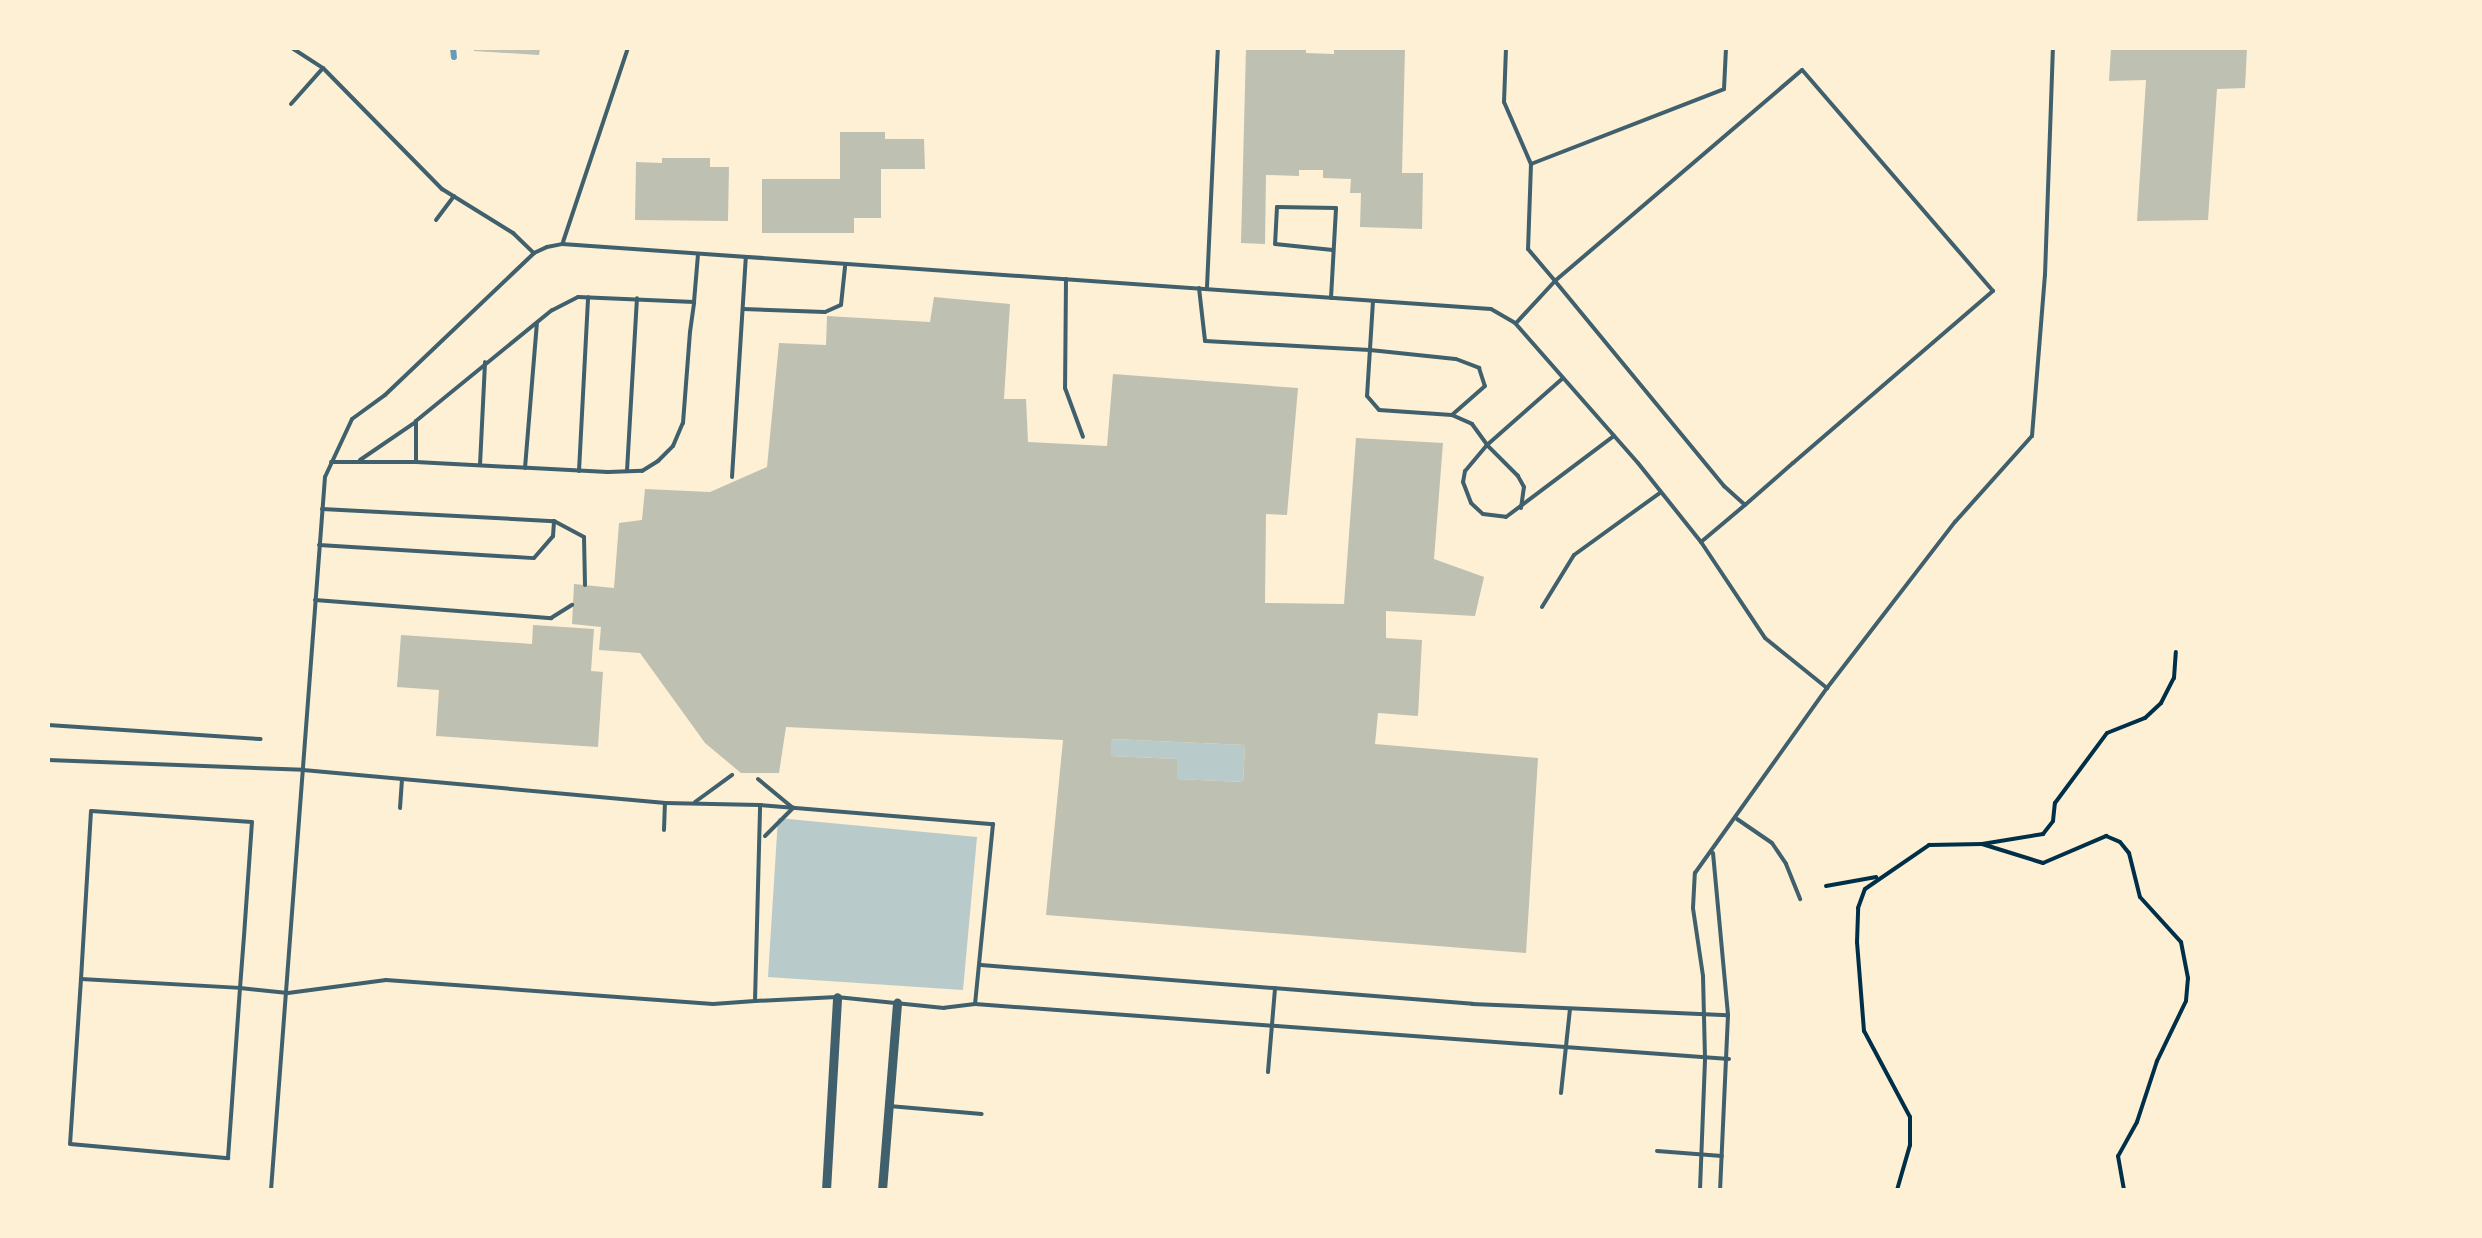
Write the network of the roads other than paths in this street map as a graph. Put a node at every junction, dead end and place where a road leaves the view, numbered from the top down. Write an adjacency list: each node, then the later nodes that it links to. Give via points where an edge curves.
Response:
1 (292, 48): 7 (lane)
2 (628, 48): 12 (lane)
3 (1218, 48): 21 (lane)
4 (1506, 48): 9 (lane, via 1504,102)
5 (1726, 48): 9 (lane, via 1724,90)
6 (2053, 48): 57 (lane, via 2032,436 1955,522)
7 (324, 68): 8 (lane); 10 (lane)
8 (291, 104)
9 (1530, 164): 19 (lane, via 1528,250)
10 (454, 196): 11 (lane); 14 (lane)
11 (436, 220)
12 (562, 244): 14 (lane); 15 (lane)
13 (1333, 250): 13 (lane, via 1336,208 1277,207 1276,244); 24 (lane)
14 (534, 253): 38 (lane, via 352,419)
15 (698, 254): 16 (lane); 26 (lane)
16 (746, 257): 17 (lane); 27 (lane)
17 (846, 264): 18 (lane); 27 (lane, via 841,306 825,312)
18 (1066, 279): 20 (lane); 36 (lane, via 1064,388)
19 (1555, 281): 29 (lane); 47 (lane); 47 (lane, via 1802,70 1980,277 1992,292)
20 (1198, 288): 21 (lane); 30 (lane, via 1205,341)
21 (1206, 288): 24 (lane)
22 (588, 297): 23 (lane); 28 (lane); 43 (lane)
23 (637, 298): 26 (lane); 44 (lane)
24 (1331, 298): 25 (lane)
25 (1373, 301): 29 (lane, via 1491,309); 30 (lane)
26 (694, 302): 44 (lane, via 683,423 658,461)
27 (743, 309): 45 (lane)
28 (537, 320): 31 (lane); 42 (lane)
29 (1515, 323): 32 (lane)
30 (1370, 350): 33 (lane, via 1366,386 1372,405); 33 (lane, via 1456,358 1479,368 1485,386)
31 (486, 362): 34 (lane); 41 (lane)
32 (1563, 378): 35 (lane); 37 (lane)
33 (1452, 415): 37 (lane, via 1472,424)
34 (416, 421): 39 (lane); 40 (lane)
35 (1615, 436): 46 (lane); 49 (lane)
36 (1083, 437)
37 (1487, 445): 49 (lane, via 1518,476); 49 (lane, via 1465,471 1471,503 1494,519)
38 (331, 462): 39 (lane); 48 (lane)
39 (356, 462): 40 (lane)
40 (416, 462): 41 (lane)
41 (480, 465): 42 (lane)
42 (525, 468): 43 (lane)
43 (578, 471): 44 (lane)
44 (627, 472)
45 (732, 477)
46 (1661, 492): 51 (lane); 56 (lane, via 1574,555)
47 (1744, 504): 51 (lane)
48 (322, 508): 50 (lane); 52 (lane)
49 (1522, 508)
50 (554, 521): 52 (lane, via 552,536 534,558); 53 (lane, via 584,537)
51 (1701, 542): 57 (lane, via 1765,638)
52 (320, 545): 54 (lane)
53 (585, 585)
54 (315, 600): 55 (lane, via 551,618); 61 (lane)
55 (572, 605)
56 (1542, 607)
57 (1828, 688): 70 (lane)
58 (48, 725): 59 (lane)
59 (262, 740)
60 (48, 760): 61 (lane)
61 (303, 770): 63 (lane); 79 (lane)
62 (732, 776): 66 (lane)
63 (402, 779): 65 (lane); 68 (lane)
64 (758, 779): 69 (lane)
65 (664, 803): 66 (lane); 71 (lane)
66 (692, 804): 67 (lane)
67 (760, 806): 69 (lane); 72 (lane)
68 (400, 808)
69 (794, 808): 72 (lane); 75 (lane, via 993,824)
70 (1738, 820): 73 (lane); 74 (lane, via 1772,843)
71 (664, 830)
72 (762, 839): 81 (lane)
73 (1712, 853): 85 (lane, via 1696,874 1693,908); 86 (lane)
74 (1800, 899)
75 (981, 965): 78 (lane); 83 (lane)
76 (81, 979): 77 (lane); 77 (lane, via 70,1144 228,1158); 77 (lane, via 91,811 252,822)
77 (240, 988): 79 (lane)
78 (1275, 988): 84 (lane); 87 (lane)
79 (288, 993): 81 (lane, via 386,980 713,1004); 98 (lane)
80 (838, 997): 81 (lane); 82 (lane); 99 (street)
81 (755, 1001)
82 (897, 1003): 83 (lane, via 961,1009); 93 (street)
83 (975, 1004): 87 (lane)
84 (1570, 1009): 85 (lane); 88 (lane)
85 (1703, 1015): 86 (lane); 89 (lane)
86 (1728, 1016): 90 (lane)
87 (1270, 1029): 88 (lane); 91 (lane)
88 (1567, 1049): 89 (lane); 92 (lane)
89 (1705, 1058): 90 (lane); 96 (lane)
90 (1728, 1059): 97 (lane)
91 (1268, 1072)
92 (1561, 1093)
93 (889, 1106): 94 (lane); 100 (street)
94 (982, 1114)
95 (1657, 1151): 96 (lane)
96 (1703, 1155): 97 (lane); 101 (lane)
97 (1722, 1156): 102 (lane)
98 (271, 1190)
99 (826, 1190)
100 (882, 1190)
101 (1700, 1190)
102 (1720, 1190)

